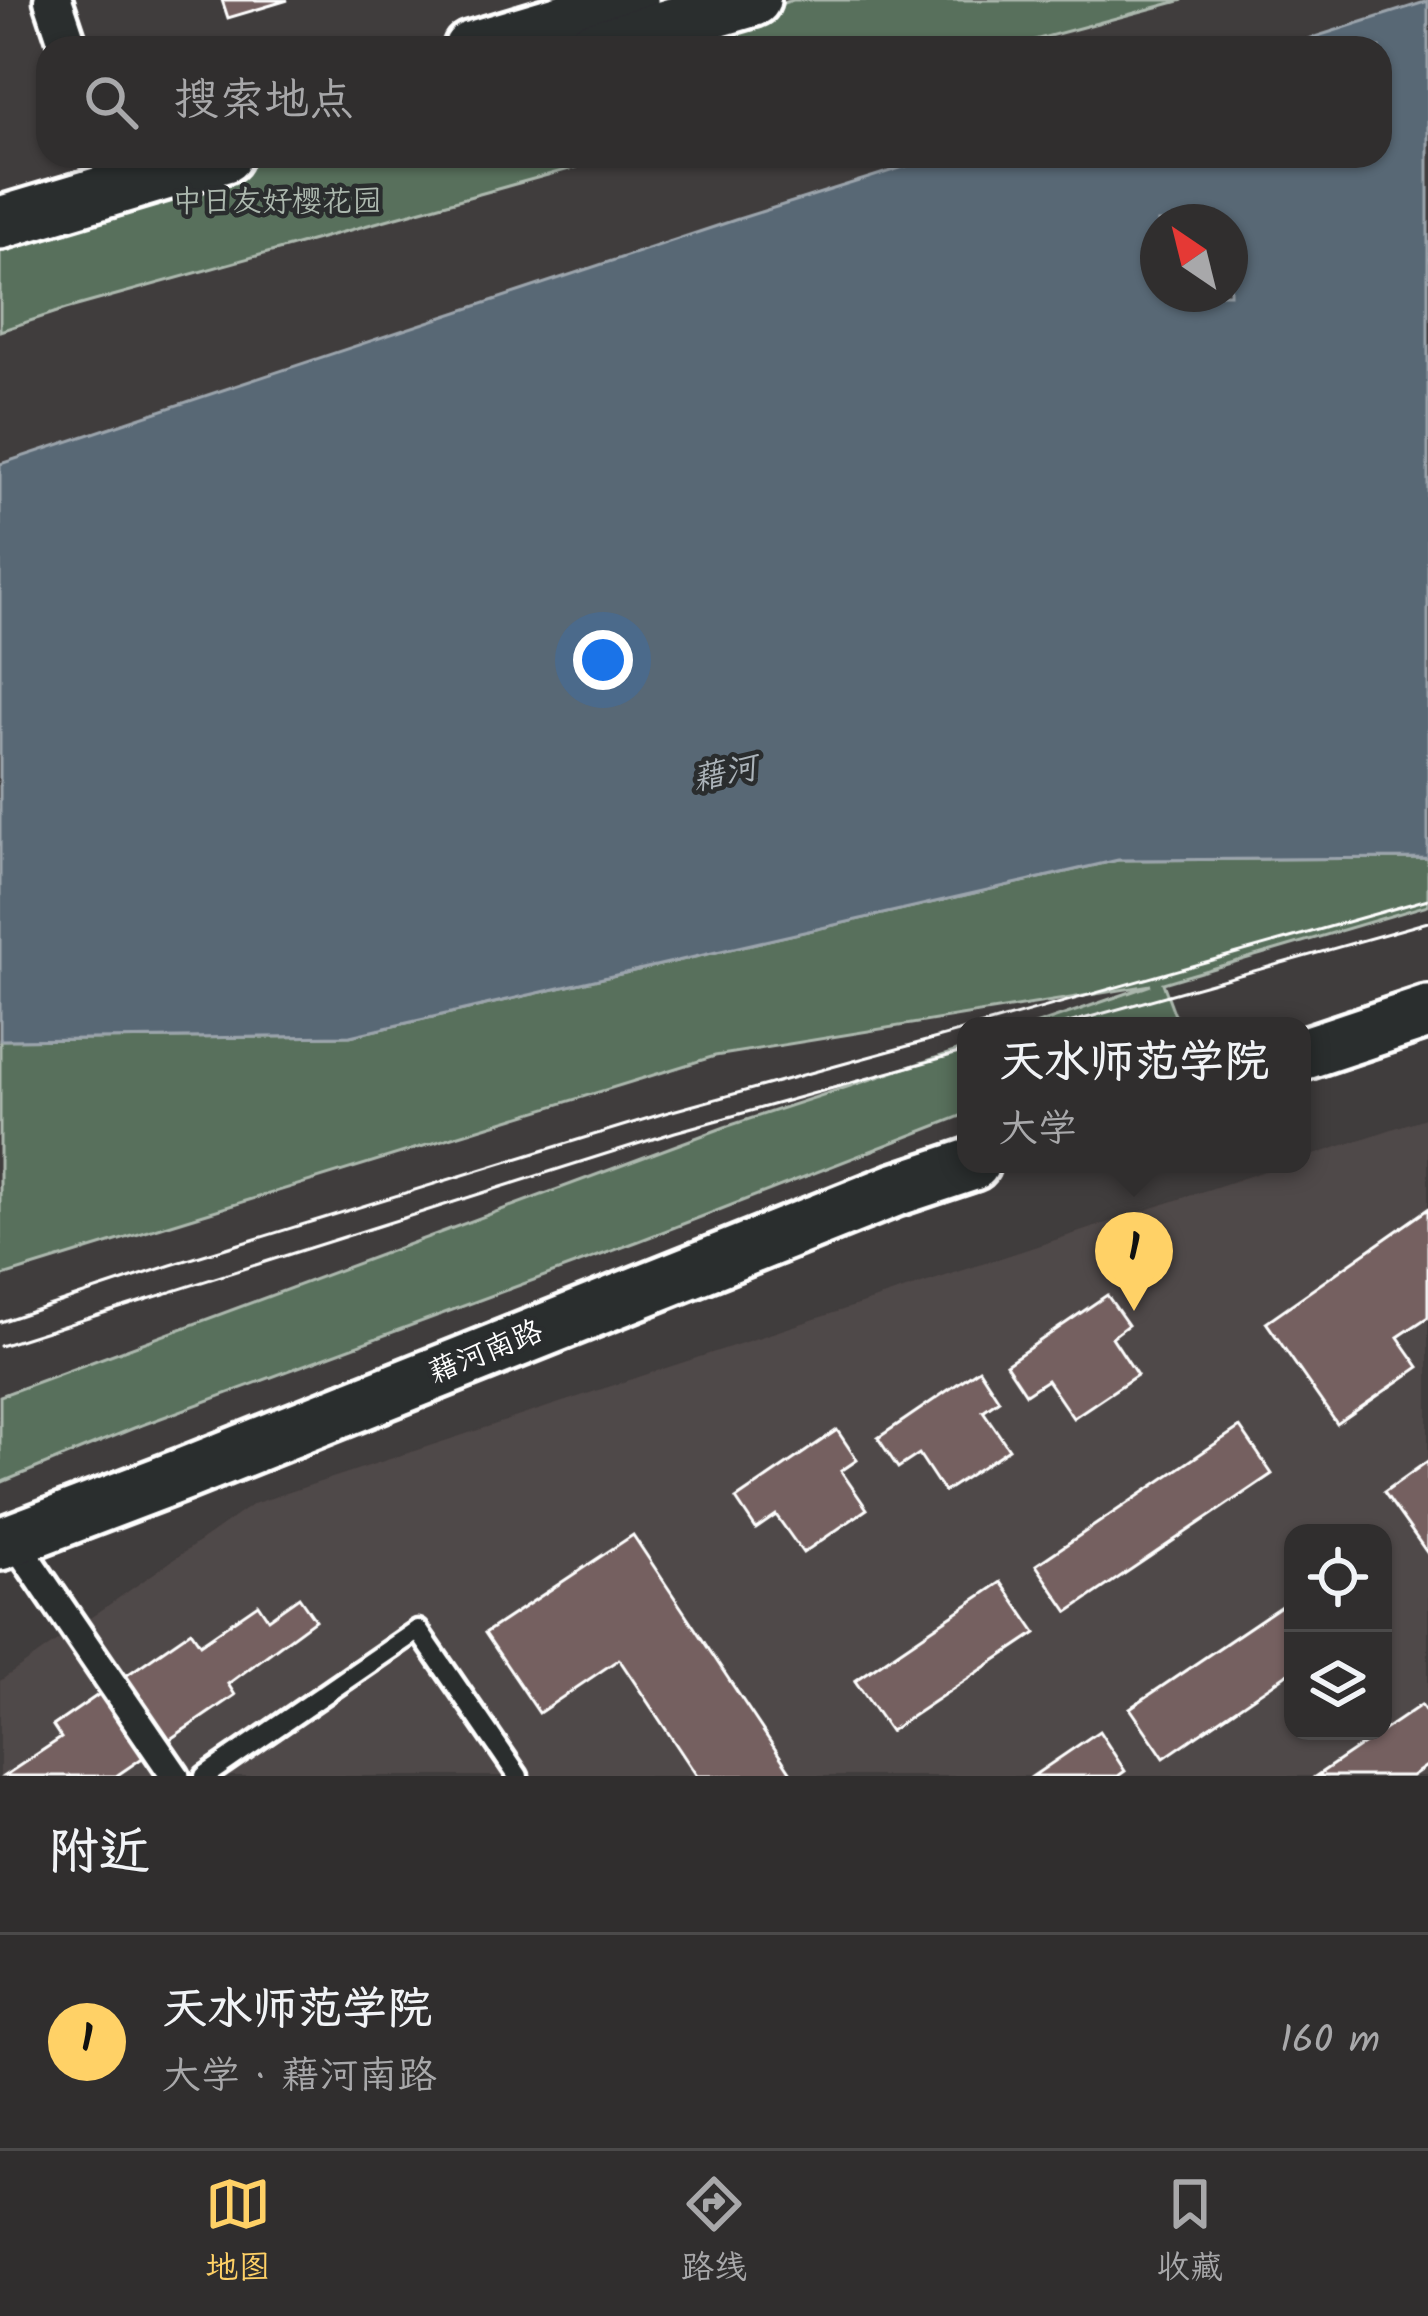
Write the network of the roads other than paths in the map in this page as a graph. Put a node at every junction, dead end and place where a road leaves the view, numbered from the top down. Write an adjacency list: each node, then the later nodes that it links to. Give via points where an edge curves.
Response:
1 (53, 0): 4 (street)
2 (632, 0): 5 (main road)
3 (754, 0): 6 (main road)
4 (65, 36)
5 (510, 36)
6 (632, 36)
7 (106, 168): 8 (main road); 9 (main road)
8 (0, 188)
9 (0, 223)
10 (1428, 1012): 11 (main road)
11 (1311, 1051)
12 (957, 1169): 13 (main road, 藉河南路)
13 (6, 1541): 14 (street)
14 (175, 1776)
15 (205, 1776): 16 (lane, via 418,1630)
16 (518, 1776)

